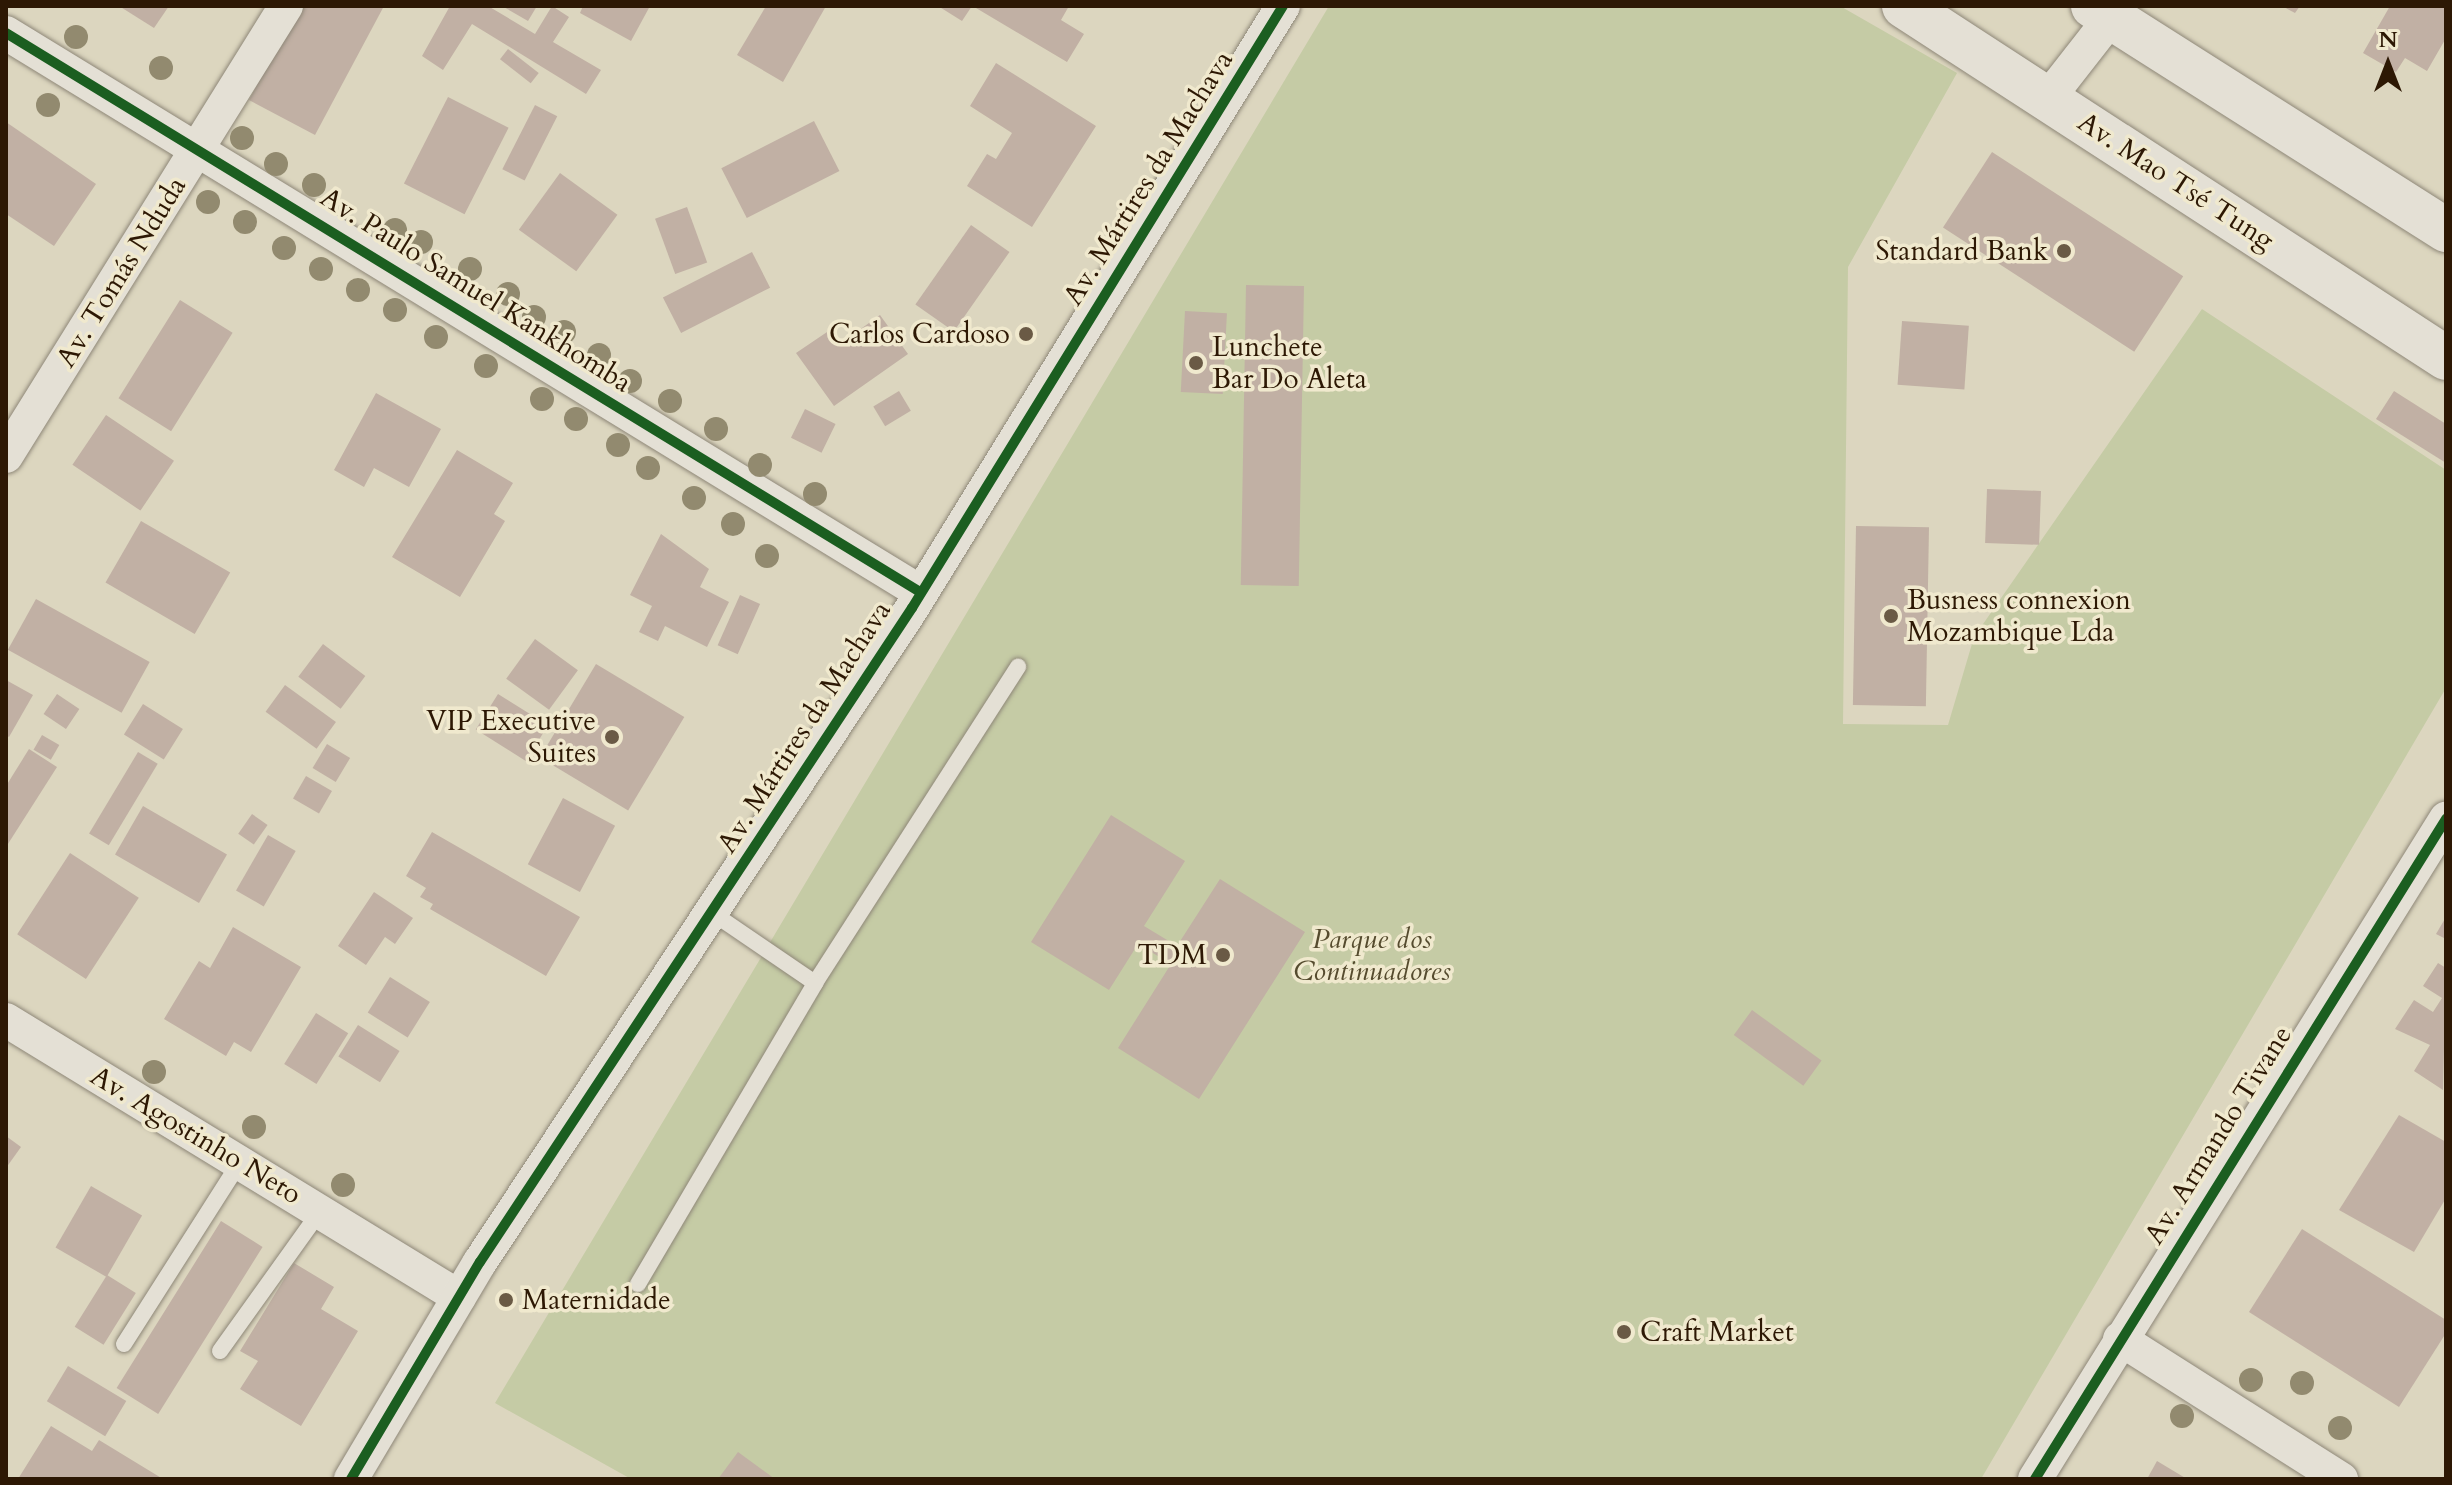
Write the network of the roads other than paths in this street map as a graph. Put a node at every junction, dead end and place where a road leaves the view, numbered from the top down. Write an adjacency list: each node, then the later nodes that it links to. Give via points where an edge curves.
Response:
1 (286, 6): 7 (street, Av. Tomás Nduda)
2 (1283, 6): 11 (street, Av. Mártires da Machava)
3 (1904, 6): 6 (main road, Av. Mao Tsé Tung)
4 (2109, 10): 6 (street); 8 (main road)
5 (6, 33): 7 (street, Av. Paulo Samuel Kankhomba)
6 (2049, 97): 9 (main road, Av. Mao Tsé Tung)
7 (199, 148): 10 (street, Av. Tomás Nduda); 11 (street, Av. Paulo Samuel Kankhomba)
8 (2446, 230)
9 (2446, 358)
10 (6, 456)
11 (920, 592): 14 (street, Av. Mártires da Machava)
12 (1018, 667): 15 (lane)
13 (2446, 819): 21 (street, Av. Armando Tivane)
14 (711, 912): 15 (lane); 20 (street, Av. Mártires da Machava)
15 (815, 983): 19 (lane)
16 (6, 1020): 17 (street, Av. Agostinho Neto)
17 (240, 1162): 18 (street, Av. Agostinho Neto); 22 (lane)
18 (321, 1210): 20 (street, Av. Agostinho Neto); 23 (lane)
19 (638, 1284)
20 (459, 1297): 24 (street, Av. Mártires da Machava)
21 (2120, 1339): 25 (street, Av. Armando Tivane); 26 (street)
22 (124, 1344)
23 (220, 1351)
24 (351, 1479)
25 (2035, 1479)
26 (2341, 1479)

